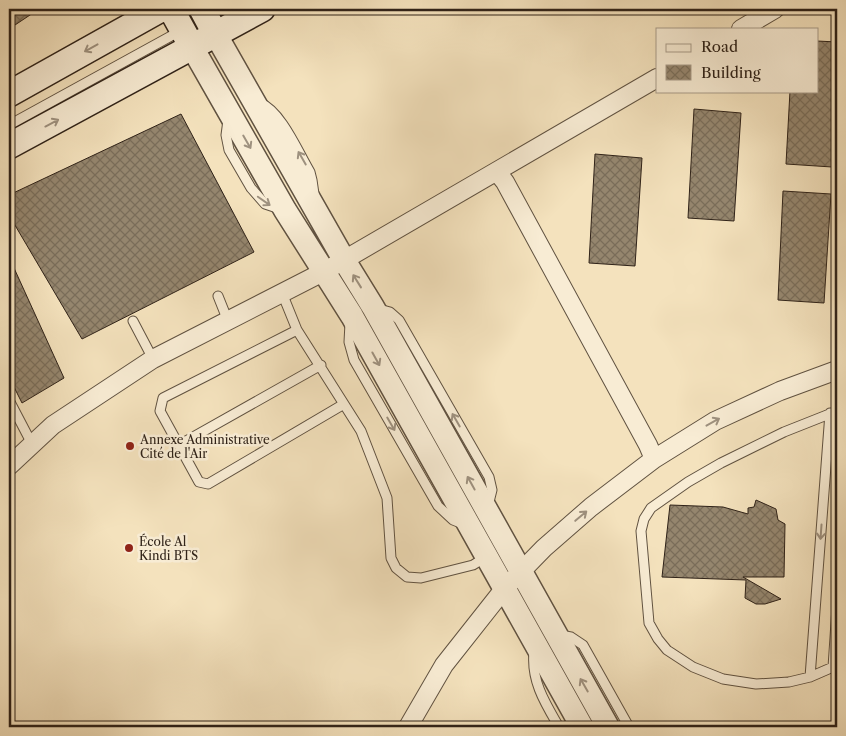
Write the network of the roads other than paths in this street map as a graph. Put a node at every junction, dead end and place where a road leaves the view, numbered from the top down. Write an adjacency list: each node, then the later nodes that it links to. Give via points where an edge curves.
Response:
1 (161, 9): 7 (main road, one-way to 7)
2 (262, 9): 4 (main road)
3 (775, 9): 5 (street)
4 (198, 22): 8 (lane); 9 (main road, one-way to 4); 11 (street, one-way to 4, via 254,101); 12 (street, one-way to 12, via 230,112 285,210)
5 (743, 28)
6 (656, 79): 10 (street)
7 (9, 94)
8 (9, 124)
9 (9, 146)
10 (497, 172): 11 (street); 26 (street)
11 (344, 260): 12 (street); 29 (street, one-way to 11)
12 (325, 271): 13 (street); 28 (street, one-way to 28)
13 (282, 293): 16 (street); 17 (lane)
14 (218, 296): 16 (lane)
15 (133, 321): 18 (lane)
16 (228, 321): 18 (street)
17 (297, 330): 19 (lane); 25 (lane, via 163,398 160,411)
18 (153, 359): 24 (street, via 53,425)
19 (321, 365): 22 (lane); 25 (lane)
20 (837, 370): 26 (street, one-way to 20, via 747,405)
21 (9, 400): 24 (lane)
22 (344, 404): 25 (lane, via 208,484 199,482); 28 (lane, via 361,431 387,498 391,558 396,568 408,577 421,578 473,565)
23 (834, 412): 35 (lane, one-way to 35); 35 (lane, via 784,432 688,482 651,508 641,531 649,623 667,650 693,667 723,679 756,684)
24 (32, 444): 27 (street)
25 (179, 445)
26 (654, 459): 29 (street, one-way to 26, via 591,508)
27 (9, 466)
28 (486, 557): 30 (street)
29 (520, 571): 30 (street); 32 (street)
30 (504, 589): 33 (street); 36 (street, via 444,665)
31 (837, 606): 34 (lane)
32 (556, 635): 39 (street, one-way to 32); 40 (lane, via 571,636 582,645)
33 (536, 644): 37 (lane, via 536,682 540,696); 38 (street)
34 (835, 668): 35 (lane)
35 (810, 677)
36 (408, 727)
37 (559, 727)
38 (582, 727)
39 (608, 727)
40 (629, 727)

